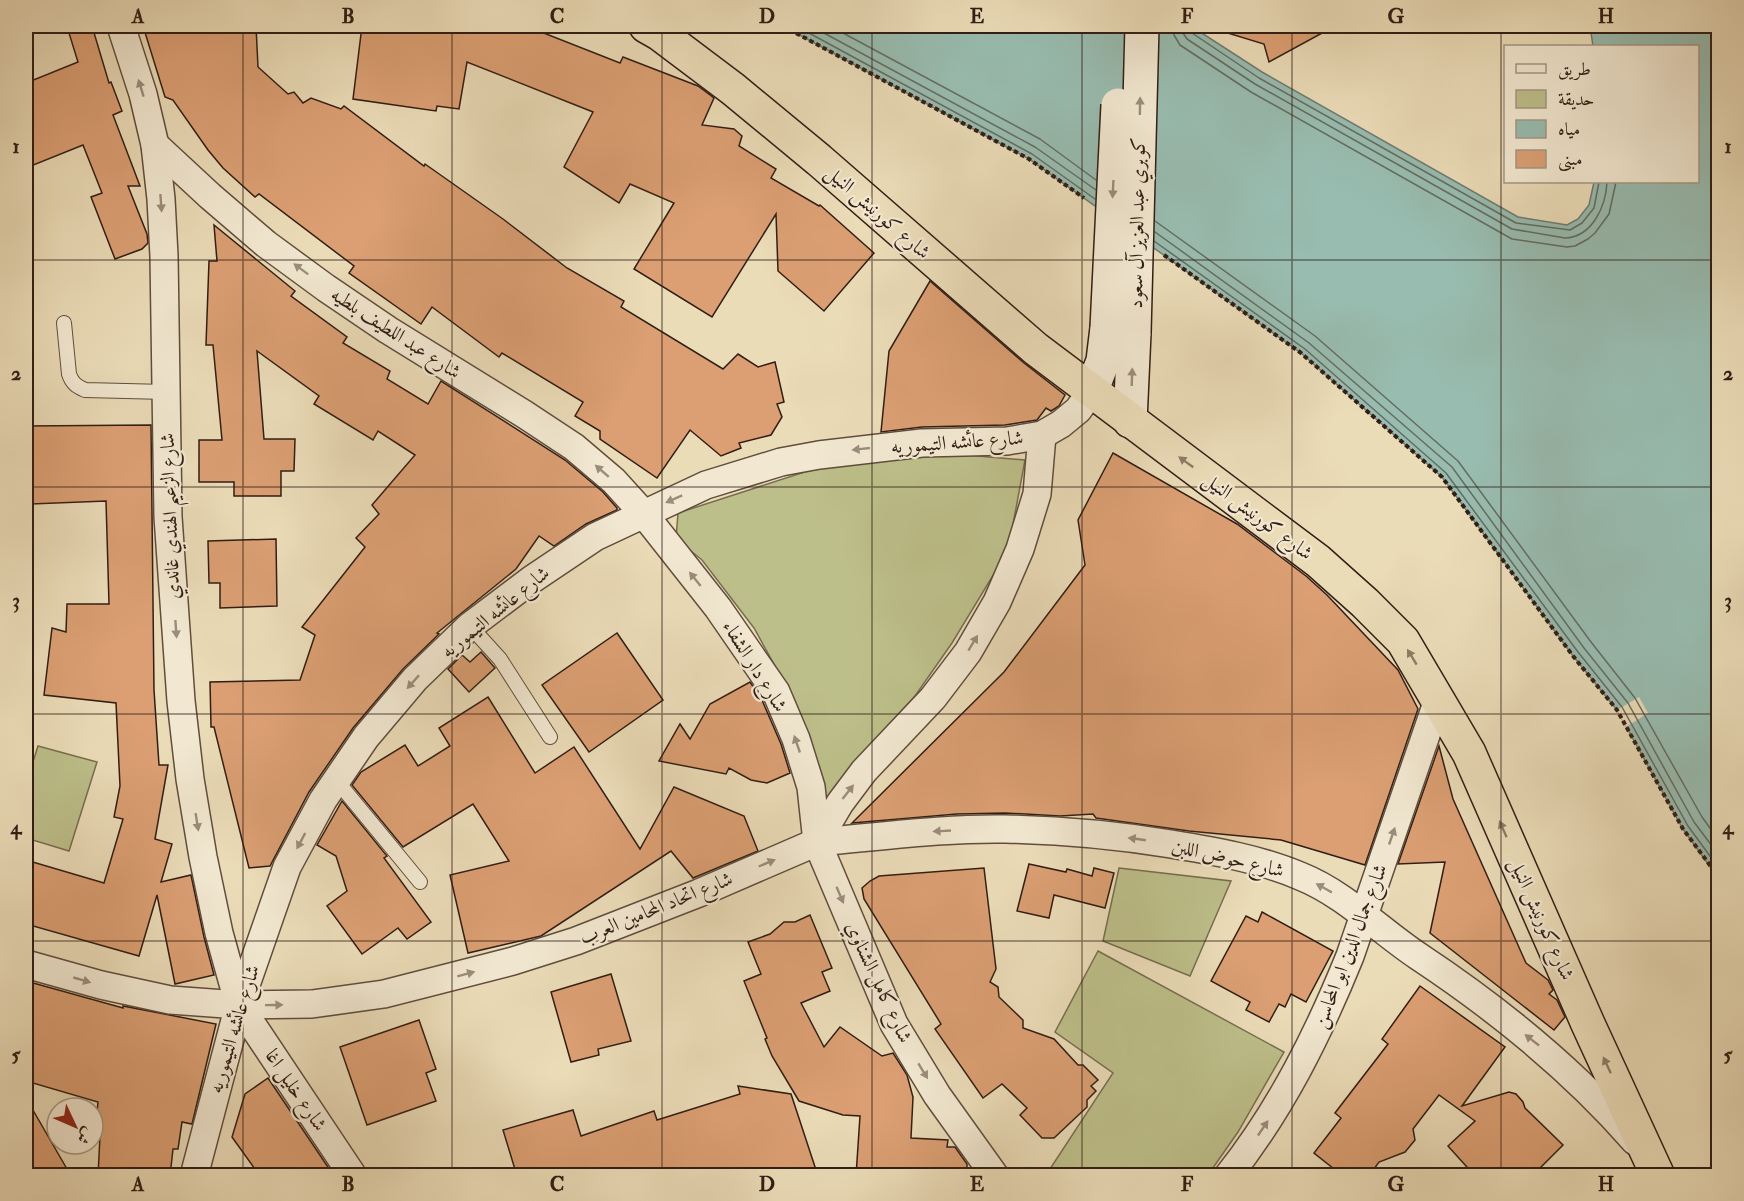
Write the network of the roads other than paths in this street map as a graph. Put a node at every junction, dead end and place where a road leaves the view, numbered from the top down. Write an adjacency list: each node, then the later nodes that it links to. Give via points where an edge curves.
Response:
1 (121, 26): 5 (street, شارع الزعيم الهندي غاندي, one-way to 1)
2 (645, 26): 9 (highway, شارع كورنيش النيل, via 802,146 972,295)
3 (1122, 26): 7 (main road, كوبري عبد العزيز آل سعود, one-way to 7, bridge)
4 (1142, 26): 7 (main road, كوبري عبد العزيز آل سعود, one-way to 4, bridge)
5 (155, 145): 8 (street, شارع الزعيم الهندي غاندي, one-way to 8, via 165,256); 12 (street, شارع عبد اللطيف بلطيه, one-way to 5, via 614,481 574,447 388,330 266,243)
6 (64, 323): 8 (lane, via 69,374 77,386 85,390)
7 (1120, 330): 9 (main road, كوبري عبد العزيز آل سعود); 10 (main road, كوبري عبد العزيز آل سعود, one-way to 7)
8 (166, 392): 21 (street, شارع الزعيم الهندي غاندي, one-way to 21, via 168,517 181,701 203,857)
9 (1091, 392): 10 (highway, شارع كورنيش النيل); 11 (street, شارع عائشه التيموريه, via 1078,410)
10 (1130, 421): 14 (highway, شارع كورنيش النيل, one-way to 10, via 1403,641 1365,603 1318,561)
11 (1042, 435): 12 (street, شارع عائشه التيموريه, one-way to 12, via 1007,441 922,443 781,462 706,485); 17 (street, one-way to 11, via 864,771 933,698 968,652 997,602 1020,549 1037,494)
12 (643, 513): 13 (street, شارع عائشه التيموريه, via 595,537); 17 (street, شارع دار الشفاء, one-way to 12, via 811,787 776,692 718,608)
13 (470, 626): 15 (lane, via 500,659); 16 (street, شارع عائشه التيموريه, one-way to 16, via 415,679 366,737)
14 (1438, 700): 19 (street, شارع جمال الدين ابو المحاسن, one-way to 14); 22 (highway, شارع كورنيش النيل, one-way to 14, via 1469,753)
15 (550, 737)
16 (337, 781): 18 (lane); 21 (street, شارع عائشه التيموريه, one-way to 21, via 287,867)
17 (817, 842): 19 (street, شارع حوض اللبن, one-way to 17, via 1325,888 1257,861 1132,838 1004,829); 21 (street, شارع اتحاد المحامين العرب, one-way to 17, via 312,1004 384,994 513,961 638,918); 25 (street, شارع كامل الشناوي, one-way to 25, via 894,1024 937,1095)
18 (420, 882)
19 (1364, 916): 22 (street, شارع حوض اللبن, one-way to 19, via 1604,1105 1540,1047); 26 (street, شارع جمال الدين ابو المحاسن, one-way to 19, via 1298,1072 1334,996)
20 (26, 964): 21 (street, شارع اتحاد المحامين العرب, one-way to 21, via 101,986 158,997)
21 (238, 1005): 23 (street, شارع عائشه التيموريه); 24 (street, شارع خليل اغا)
22 (1653, 1165)
23 (194, 1176)
24 (353, 1176)
25 (994, 1176)
26 (1228, 1176)

